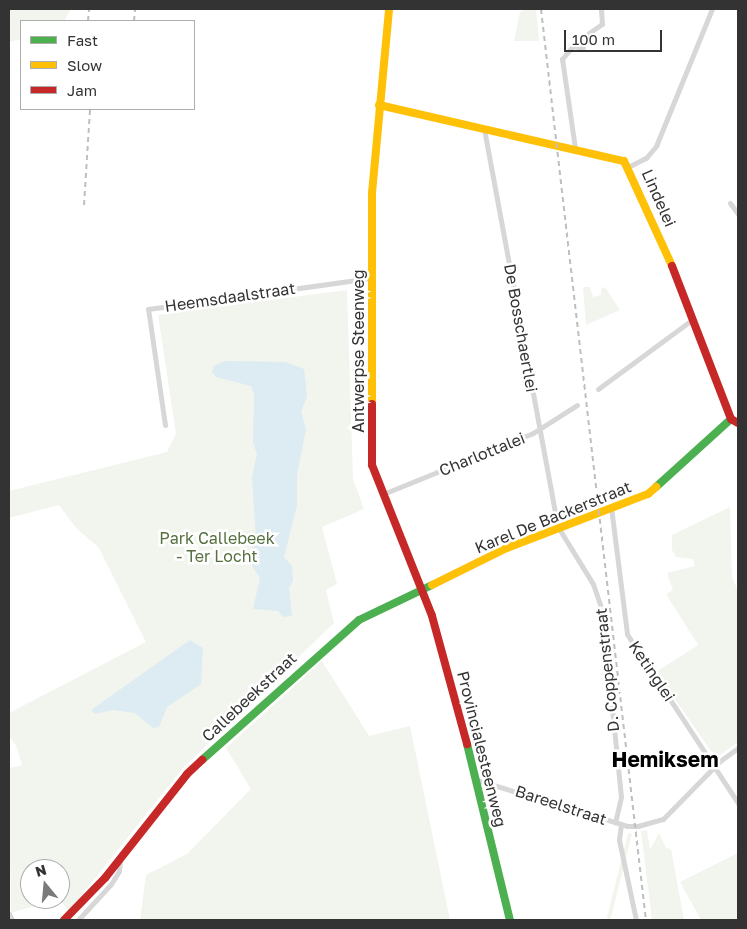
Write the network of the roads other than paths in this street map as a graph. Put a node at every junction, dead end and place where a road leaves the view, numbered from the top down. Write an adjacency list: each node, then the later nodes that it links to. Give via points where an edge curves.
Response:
1 (389, 9): 6 (street, Antwerpse Steenweg)
2 (602, 9): 4 (street, via 602,24)
3 (712, 9): 9 (street, via 656,146 646,158)
4 (589, 33)
5 (583, 48): 8 (street, via 572,46 562,59)
6 (379, 105): 7 (street, Lindelei); 12 (street, Antwerpse Steenweg)
7 (484, 129): 8 (street, Lindelei); 19 (street, De Bosschaertlei)
8 (575, 148): 9 (street, Lindelei, via 618,158)
9 (630, 166): 13 (street, Lindelei)
10 (730, 203): 11 (street)
11 (738, 214)
12 (371, 278): 18 (street, Heemsdaalstraat, via 148,308); 20 (street, Antwerpse Steenweg, via 372,465)
13 (694, 318): 14 (street); 16 (street, Lindelei)
14 (598, 390)
15 (576, 405): 19 (street, Charlottalei)
16 (730, 419): 17 (street); 21 (street, Karel De Backerstraat, via 648,494)
17 (738, 423)
18 (165, 425)
19 (540, 430): 20 (street, Charlottalei); 22 (street, De Bosschaertlei)
20 (383, 494): 23 (street, Antwerpse Steenweg)
21 (610, 507): 22 (street, Karel De Backerstraat); 25 (street, Ketinglei, via 627,634)
22 (558, 527): 23 (street, Karel De Backerstraat); 28 (street, D. Coppenstraat, via 593,584 601,605 621,798)
23 (422, 587): 26 (street, Provincialesteenweg); 30 (street, Callebeekstraat, via 359,620 286,682 187,774)
24 (738, 748): 25 (street, Bareelstraat)
25 (715, 765): 27 (street, Ketinglei); 28 (street, Bareelstraat, via 663,818 638,826)
26 (477, 780): 28 (street, Bareelstraat); 33 (street, Provincialesteenweg)
27 (738, 803)
28 (618, 823): 34 (street, D. Coppenstraat, via 618,840)
29 (9, 914): 31 (street)
30 (76, 916): 32 (street, Callebeekstraat)
31 (12, 920)
32 (64, 920)
33 (510, 920)
34 (636, 920)

